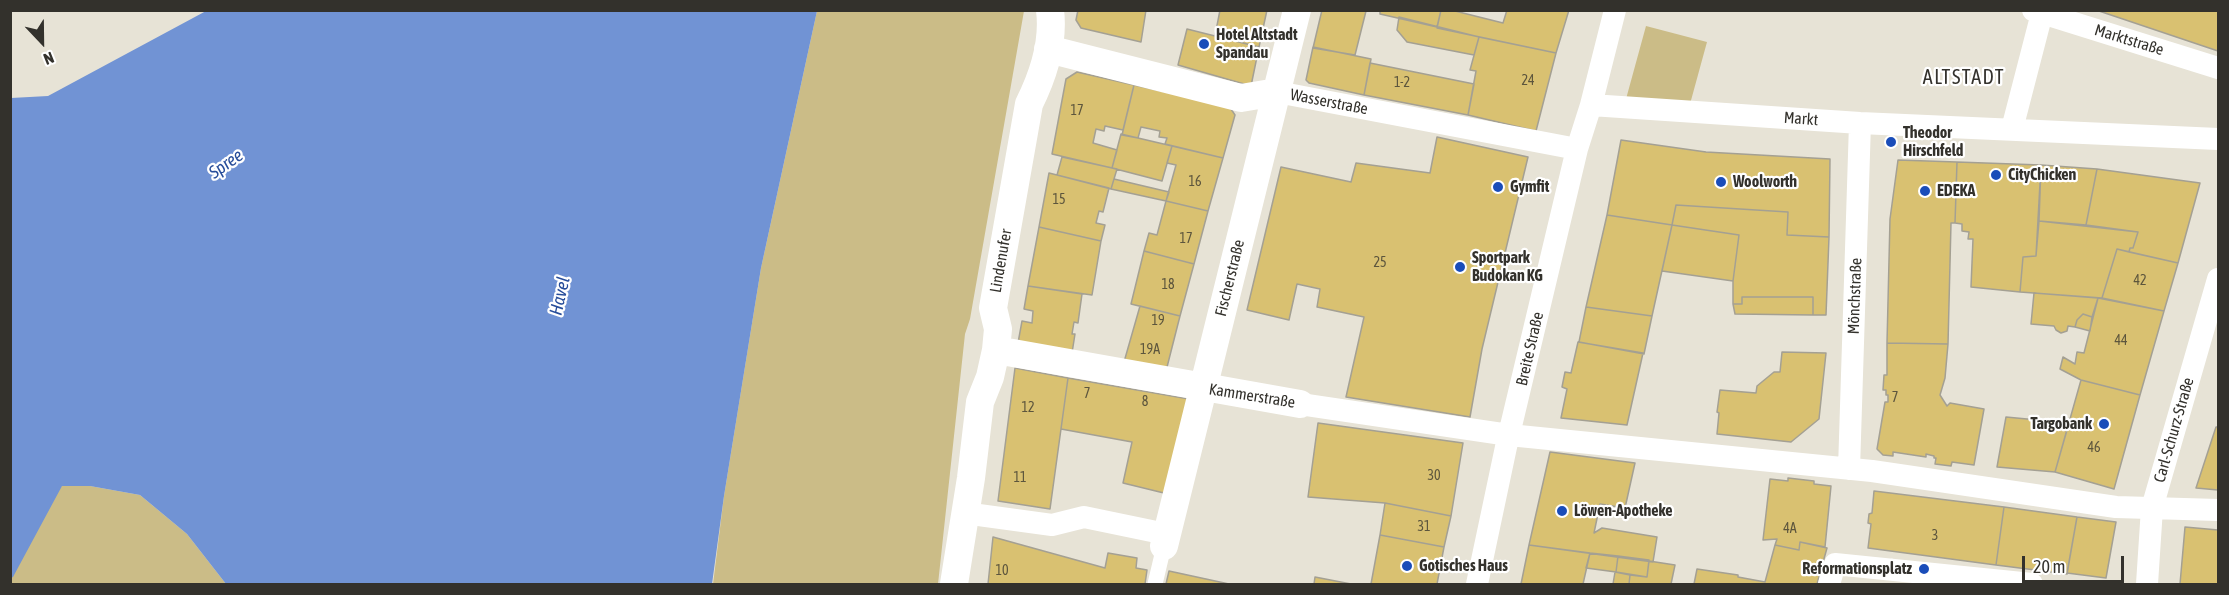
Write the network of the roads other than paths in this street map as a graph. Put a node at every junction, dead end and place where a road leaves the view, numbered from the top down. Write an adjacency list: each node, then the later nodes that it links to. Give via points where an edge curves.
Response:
1 (1050, 10): 5 (street, Lindenufer)
2 (1297, 10): 7 (street, Fischerstraße)
3 (1615, 10): 8 (street, Breite Straße)
4 (2039, 11): 6 (street, Marktstraße); 10 (street)
5 (1048, 49): 7 (street, Wasserstraße, via 1241,99); 14 (street, Lindenufer, via 1041,80 1029,105 993,308 998,329)
6 (2218, 68)
7 (1277, 92): 12 (street, Wasserstraße); 15 (street, Fischerstraße)
8 (1591, 105): 9 (street, Markt); 12 (street, Breite Straße)
9 (1860, 123): 10 (street, Markt); 18 (street, Mönchstraße)
10 (2012, 129): 11 (street, Markt)
11 (2218, 139)
12 (1577, 149): 17 (street, Breite Straße)
13 (2218, 279): 19 (street, Carl-Schurz-Straße)
14 (996, 350): 15 (street, Kammerstraße); 21 (street, Lindenufer, via 980,402)
15 (1202, 388): 16 (street, Kammerstraße); 22 (street, Fischerstraße)
16 (1300, 404): 17 (street, Kammerstraße)
17 (1509, 435): 18 (street); 25 (street, Breite Straße)
18 (1850, 469): 19 (street, via 2116,507)
19 (2152, 508): 20 (street); 28 (street, Carl-Schurz-Straße)
20 (2218, 510)
21 (964, 513): 22 (street, via 1052,525 1084,517); 23 (street, Lindenufer)
22 (1165, 540): 24 (lane)
23 (954, 585)
24 (1155, 585)
25 (1477, 585)
26 (1829, 585): 27 (street, via 1835,564)
27 (2032, 585)
28 (2147, 585)

